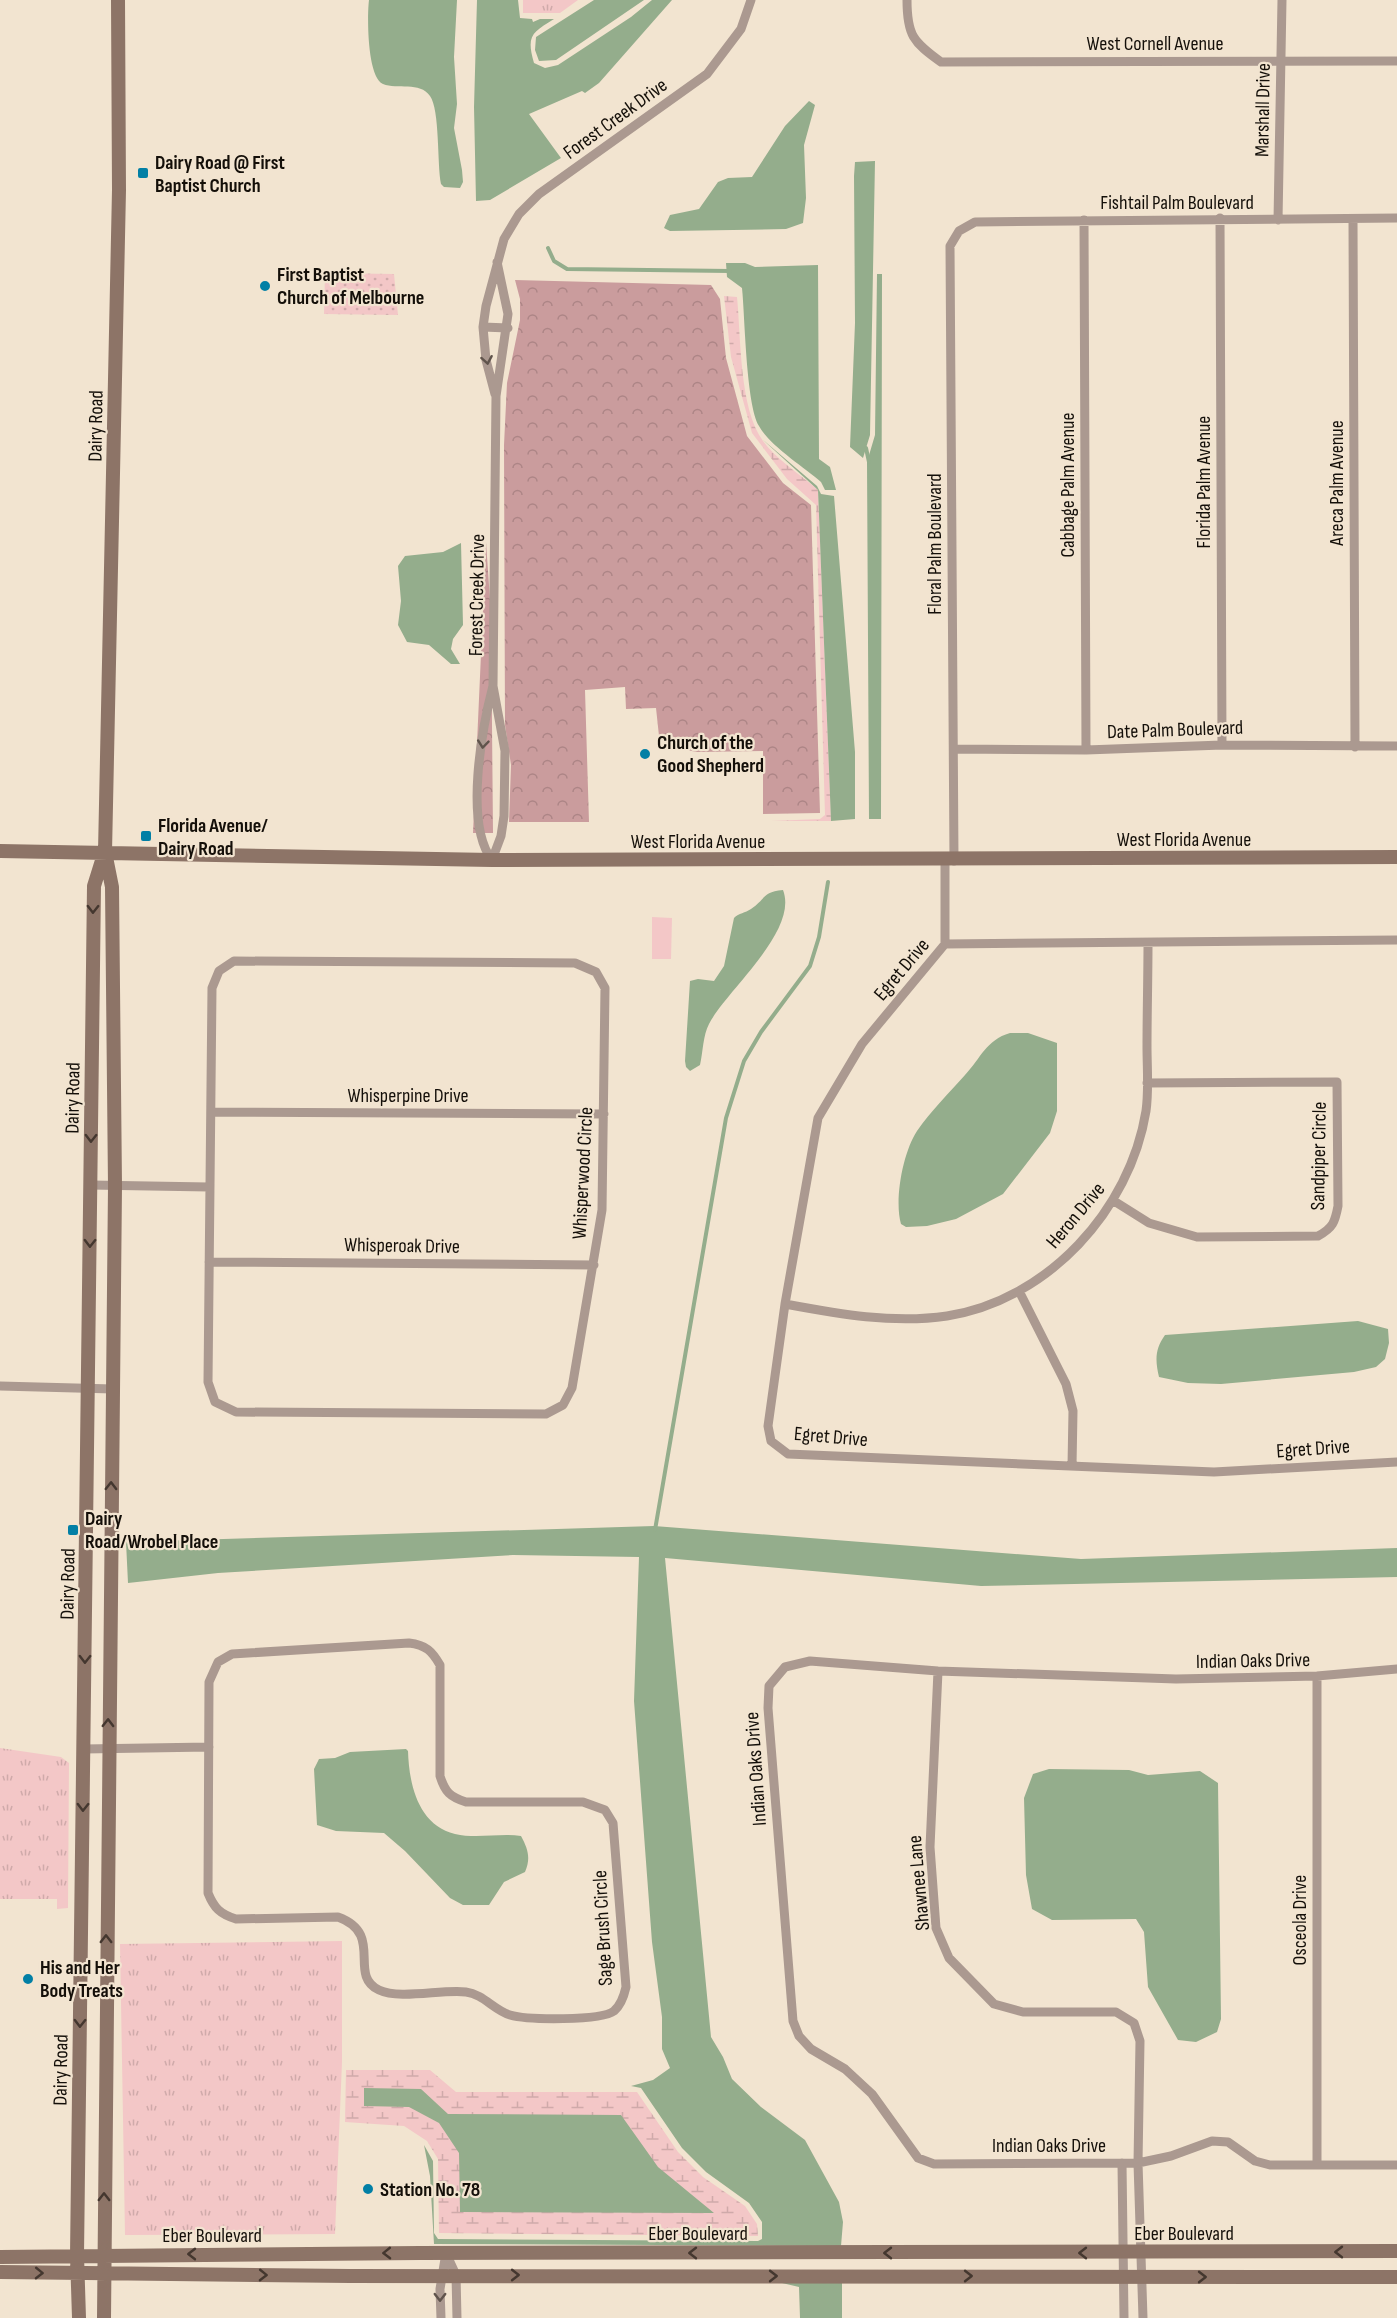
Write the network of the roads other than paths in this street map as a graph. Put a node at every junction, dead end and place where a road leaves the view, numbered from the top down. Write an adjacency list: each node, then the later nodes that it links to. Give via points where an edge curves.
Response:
1 (118, 0): 24 (street, Dairy Road, via 118,244)
2 (751, 0): 13 (street, Forest Creek Drive, via 741,28 707,74 539,194 519,214 504,239)
3 (907, 0): 5 (street, West Cornell Avenue, via 907,23 917,45 941,62)
4 (1281, 0): 5 (street, Marshall Drive)
5 (1281, 61): 6 (street, West Cornell Avenue); 11 (street, Marshall Drive)
6 (1397, 61)
7 (1220, 218): 10 (street, Fishtail Palm Boulevard); 11 (street, Fishtail Palm Boulevard); 18 (street, Florida Palm Avenue)
8 (1397, 218): 9 (street, Fishtail Palm Boulevard)
9 (1353, 219): 11 (street, Fishtail Palm Boulevard); 20 (street, Areca Palm Avenue)
10 (1084, 220): 12 (street, Fishtail Palm Boulevard, via 975,222); 22 (street, Cabbage Palm Avenue)
11 (1278, 220)
12 (959, 231): 21 (street, Floral Palm Boulevard, via 950,246)
13 (497, 262): 14 (street, Forest Creek Drive); 15 (street, Forest Creek Drive)
14 (483, 327): 15 (street); 16 (street, Forest Creek Drive, one-way to 16, via 486,360)
15 (508, 328): 16 (street, Forest Creek Drive)
16 (496, 396): 17 (street, Forest Creek Drive)
17 (493, 686): 26 (street, Forest Creek Drive, via 505,751 505,783 501,836); 26 (street, Forest Creek Drive, one-way to 26, via 486,714 478,829 484,850)
18 (1222, 745): 20 (street, Date Palm Boulevard); 22 (street, Date Palm Boulevard)
19 (1397, 746): 20 (street, Date Palm Boulevard)
20 (1355, 747)
21 (954, 749): 22 (street, Date Palm Boulevard); 27 (street, Floral Palm Boulevard)
22 (1086, 750)
23 (0, 851): 24 (street, West Florida Avenue)
24 (105, 852): 26 (street, West Florida Avenue); 34 (street, Dairy Road, one-way to 34, via 94,886); 35 (street, Dairy Road, via 112,888)
25 (1397, 857): 27 (street, West Florida Avenue)
26 (492, 860): 27 (street, West Florida Avenue)
27 (950, 861): 30 (street, Egret Drive)
28 (1397, 940): 29 (street, Egret Drive)
29 (1148, 943): 30 (street, Egret Drive); 31 (street, Heron Drive)
30 (945, 944): 41 (street, Egret Drive, via 862,1044 818,1118)
31 (1147, 1083): 37 (street, Heron Drive, via 1146,1111 1134,1160); 37 (street, Sandpiper Circle, via 1338,1082 1335,1220 1331,1229 1318,1236 1197,1237 1149,1222)
32 (211, 1112): 33 (street, Whisperpine Drive); 33 (street, Whisperwood Circle, via 212,988 219,970 234,961 446,962 576,963 596,972 605,988); 36 (street, Whisperwood Circle)
33 (604, 1114): 39 (street, Whisperwood Circle, via 602,1210)
34 (90, 1185): 35 (street); 43 (street, Dairy Road, one-way to 43)
35 (115, 1186): 36 (street); 44 (street, Dairy Road)
36 (209, 1187): 38 (street, Whisperwood Circle)
37 (1114, 1201): 40 (street, Heron Drive, via 1070,1254)
38 (209, 1262): 39 (street, Whisperoak Drive); 39 (street, Whisperwood Circle, via 208,1383 215,1402 236,1412 546,1414 563,1405 572,1388)
39 (594, 1265)
40 (1019, 1292): 41 (street, Heron Drive, via 947,1316 884,1319); 46 (street, via 1066,1384 1073,1411)
41 (785, 1304): 46 (street, Egret Drive, via 768,1426 771,1442 788,1454)
42 (0, 1386): 43 (street)
43 (88, 1389): 44 (street); 52 (street, Dairy Road, one-way to 52)
44 (113, 1389): 51 (street, Dairy Road, one-way to 44)
45 (1397, 1462): 46 (street, Egret Drive, via 1214,1472)
46 (1072, 1467)
47 (1397, 1669): 49 (street, Indian Oaks Drive)
48 (938, 1671): 49 (street, Indian Oaks Drive, via 1176,1679); 53 (street, Indian Oaks Drive, via 810,1661 785,1667 769,1686 793,2021 799,2036 811,2049 845,2068 872,2094 918,2158 934,2164); 54 (street, Shawnee Lane, via 930,1847 936,1928 949,1958 994,2004 1023,2012 1116,2012 1134,2023 1140,2041)
49 (1317, 1676): 55 (street, Osceola Drive)
50 (209, 1747): 50 (street, Sage Brush Circle, via 208,1893 213,1907 223,1915 338,1917 351,1922 360,1931 364,1944 364,1969 378,1990 466,1992 520,2017 600,2017 613,2011 622,1999 626,1987 613,1823 606,1810 583,1802 466,1803 452,1798 444,1790 441,1776 440,1665 432,1651 410,1643 231,1654 211,1672); 51 (street)
51 (107, 1748): 52 (street); 64 (street, Dairy Road, one-way to 51)
52 (84, 1749): 63 (street, Dairy Road, one-way to 63)
53 (1122, 2163): 54 (street, Indian Oaks Drive); 57 (street, Indian Oaks Drive)
54 (1138, 2163): 55 (street, Indian Oaks Drive, via 1212,2141 1228,2142 1255,2161 1270,2165); 58 (street)
55 (1317, 2165): 56 (street, Indian Oaks Drive)
56 (1397, 2165)
57 (1122, 2198): 58 (street); 62 (street, Indian Oaks Drive)
58 (1140, 2198): 59 (street)
59 (1142, 2252): 60 (street, Eber Boulevard, one-way to 59); 62 (street, Eber Boulevard); 71 (street)
60 (1397, 2252)
61 (446, 2253): 62 (street, Eber Boulevard, one-way to 61); 64 (street, Eber Boulevard, one-way to 64); 69 (street); 69 (street)
62 (1121, 2253): 70 (street, Indian Oaks Drive)
63 (77, 2254): 64 (street, Eber Boulevard); 65 (street, Eber Boulevard); 67 (street, Dairy Road)
64 (103, 2255): 68 (street, Dairy Road)
65 (0, 2257)
66 (0, 2272): 67 (street, Eber Boulevard, one-way to 67)
67 (79, 2273): 68 (street, Eber Boulevard); 73 (street, Dairy Road)
68 (102, 2273): 69 (street, Eber Boulevard, one-way to 69); 74 (street, Dairy Road)
69 (449, 2275): 70 (street, Eber Boulevard, one-way to 70); 75 (street, one-way to 75); 76 (street)
70 (1122, 2277): 71 (street, Eber Boulevard); 77 (street, Indian Oaks Drive)
71 (1144, 2277): 72 (street, Eber Boulevard, one-way to 72); 78 (street)
72 (1397, 2277)
73 (79, 2318)
74 (104, 2318)
75 (441, 2318)
76 (457, 2318)
77 (1124, 2318)
78 (1143, 2318)

